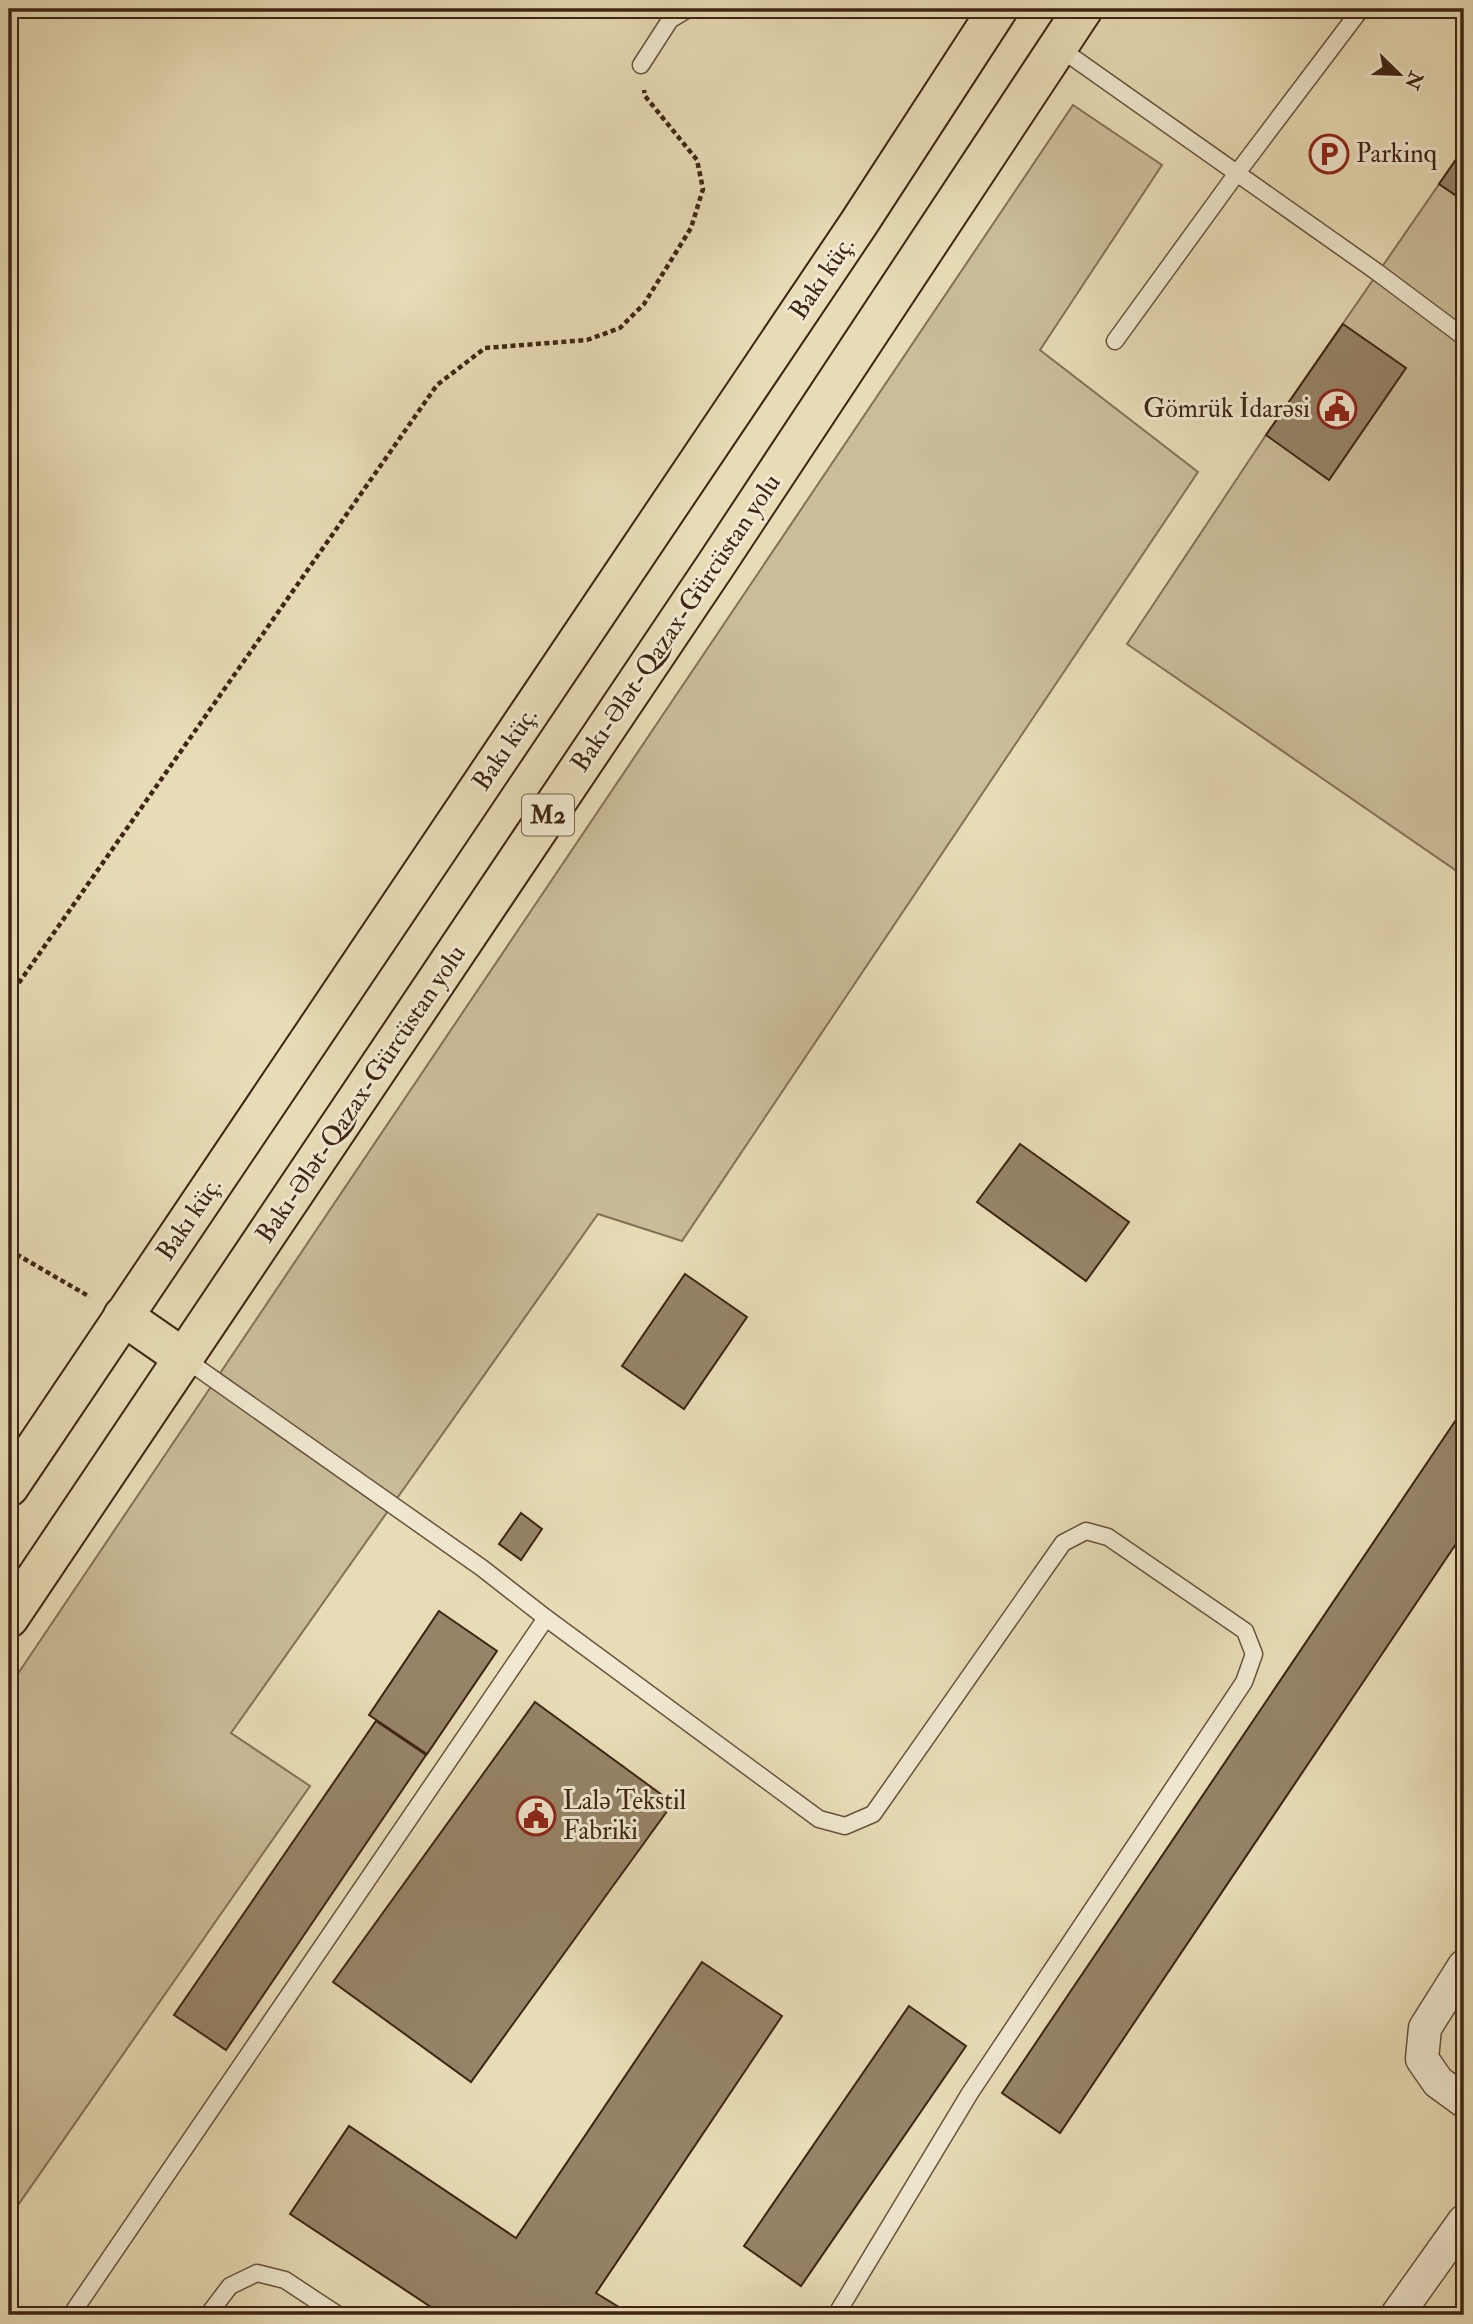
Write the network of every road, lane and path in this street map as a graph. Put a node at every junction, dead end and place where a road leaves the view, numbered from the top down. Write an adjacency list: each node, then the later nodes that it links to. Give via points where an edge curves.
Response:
1 (688, 9): 6 (lane, via 670,20)
2 (999, 9): 12 (highway, Bakı küç. / M2)
3 (1083, 9): 5 (highway, Bakı-Ələt-Qazax-Gürcüstan yolu / M2)
4 (1361, 9): 7 (lane)
5 (1058, 47): 7 (lane); 13 (highway, Bakı-Ələt-Qazax-Gürcüstan yolu / M2)
6 (641, 65): 10 (path, via 645,96 697,159 703,189 691,228 644,304 620,328 587,340 485,348 437,385)
7 (1237, 173): 8 (lane); 9 (lane)
8 (1464, 337)
9 (1115, 341)
10 (9, 997)
11 (9, 1250): 12 (path)
12 (123, 1316): 13 (highway); 14 (highway, Bakı küç. / M2)
13 (185, 1359): 15 (highway, Bakı-Ələt-Qazax-Gürcüstan yolu / M2); 16 (lane)
14 (9, 1487)
15 (9, 1618)
16 (546, 1618): 20 (lane); 23 (lane, via 819,1819 845,1826 873,1814 1063,1543 1086,1531 1108,1537 1245,1631 1254,1654 1244,1682 970,2093)
17 (1464, 1966): 18 (street, via 1425,2028 1422,2059 1438,2082)
18 (1464, 2101)
19 (1464, 2221): 24 (street)
20 (71, 2315)
21 (208, 2315): 22 (lane, via 230,2286 257,2273 285,2280)
22 (338, 2315)
23 (836, 2315)
24 (1397, 2315)

